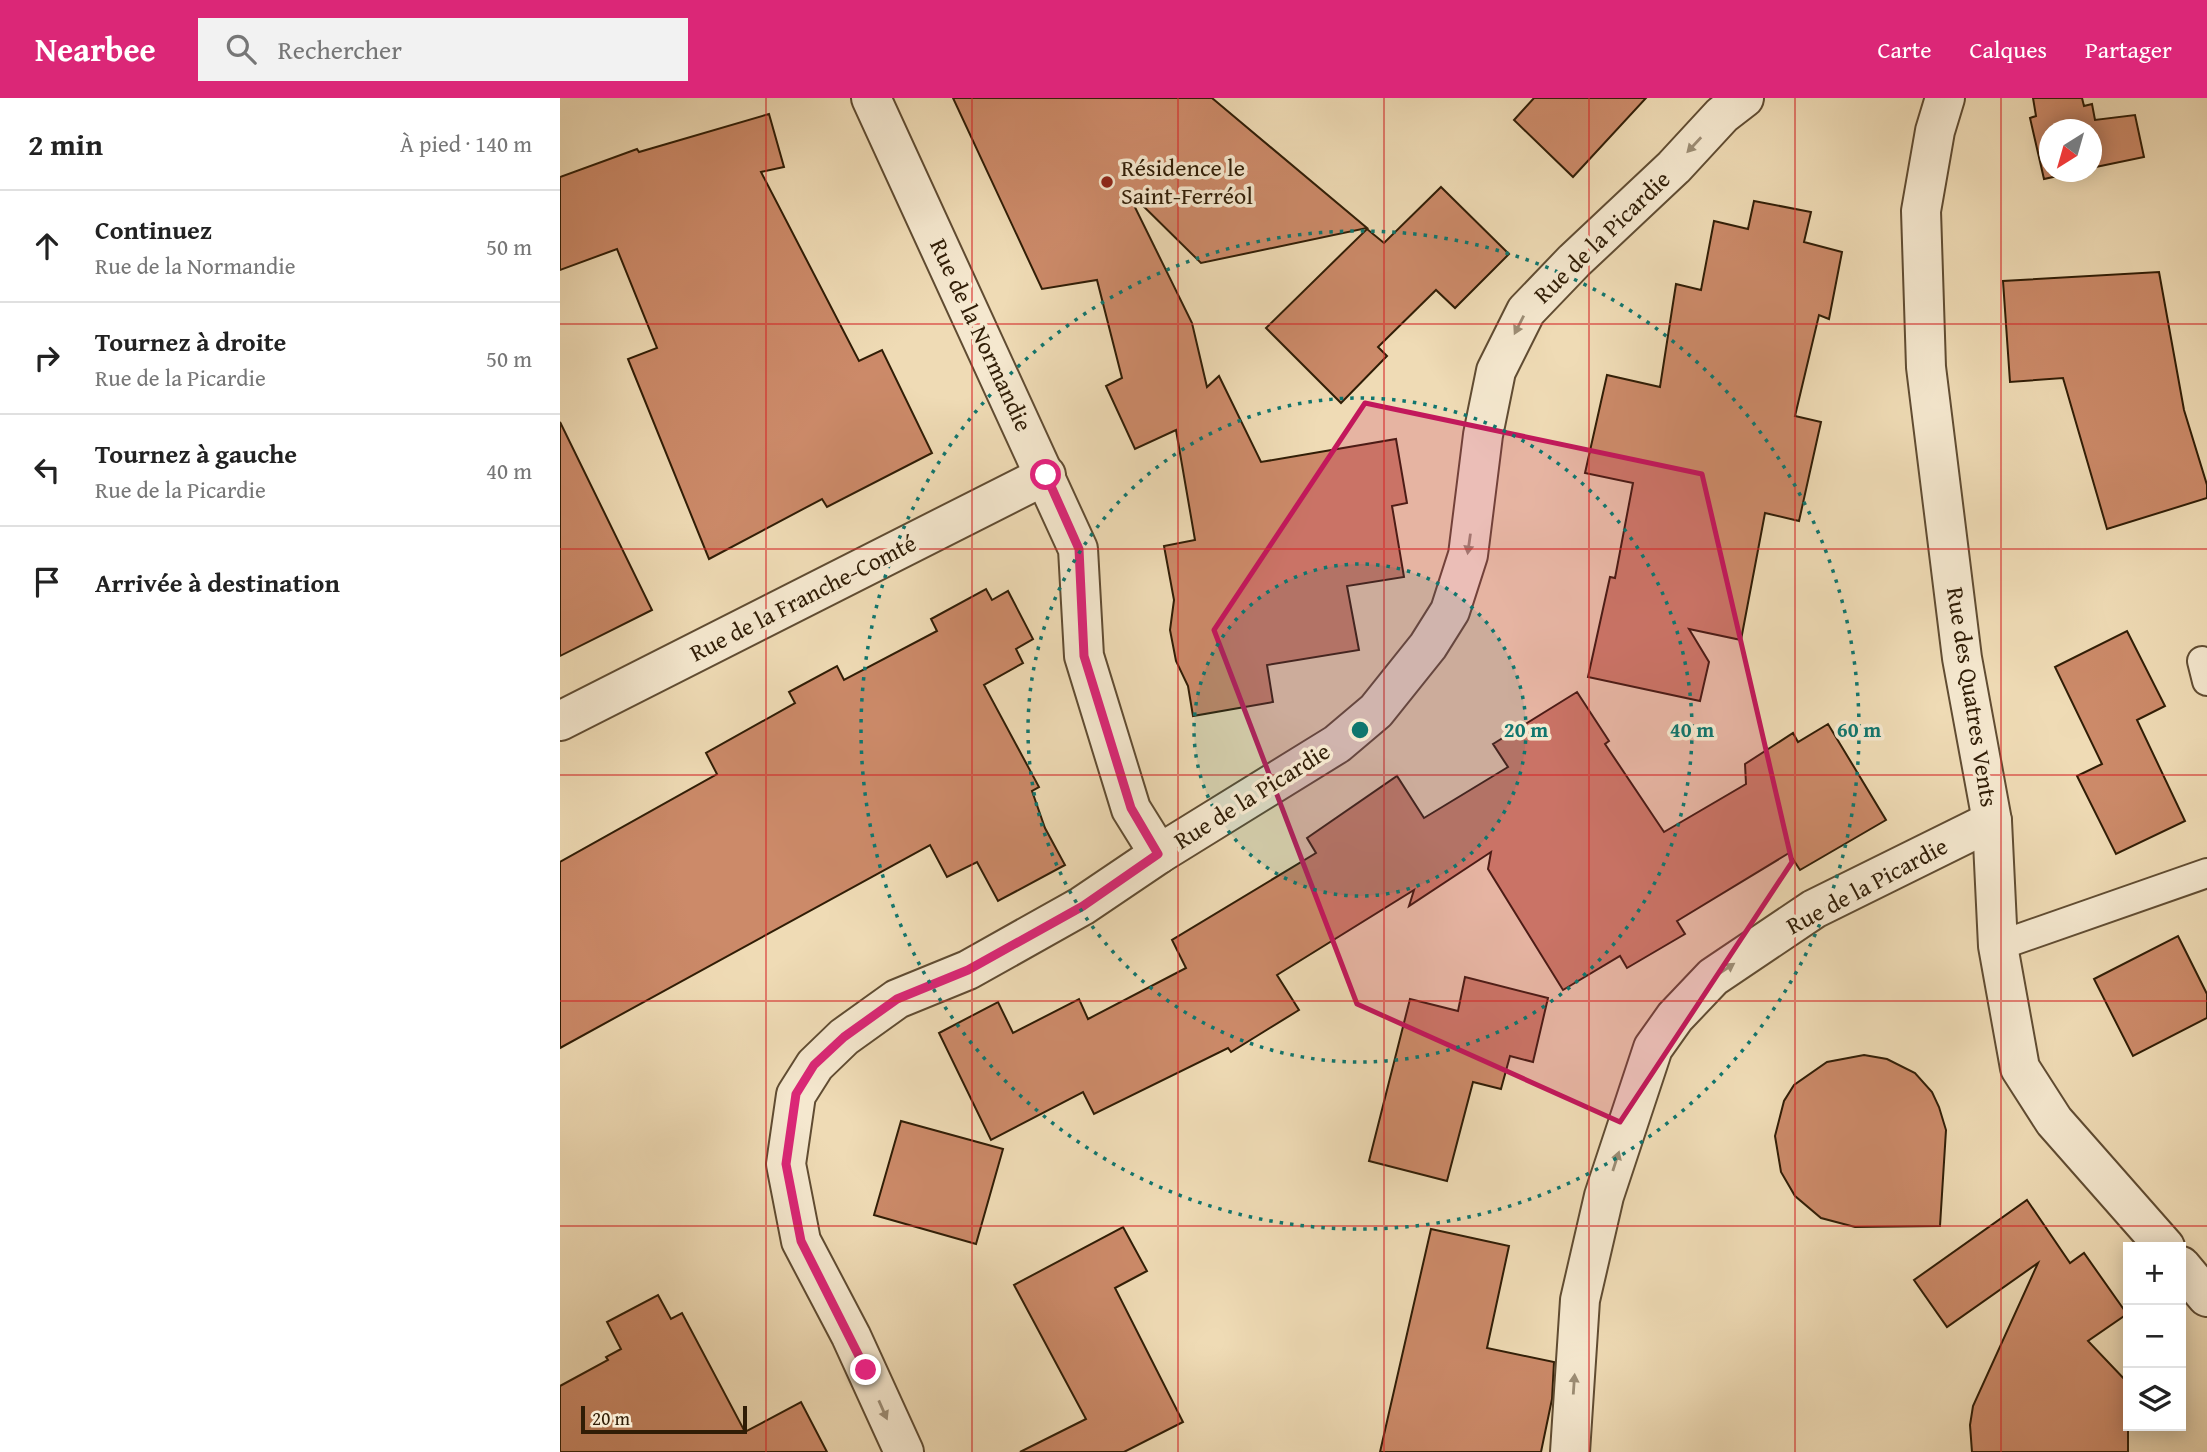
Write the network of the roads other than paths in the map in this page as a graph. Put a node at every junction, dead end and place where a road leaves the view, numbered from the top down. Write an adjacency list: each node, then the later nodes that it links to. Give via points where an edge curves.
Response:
1 (871, 98): 4 (street, Rue de la Normandie)
2 (1744, 98): 7 (street, Rue de la Picardie, one-way to 7, via 1722,114 1526,311 1496,371 1468,555 1450,611 1403,679 1376,711 1337,744)
3 (1945, 98): 6 (street, Rue des Quatres Vents, via 1921,211 1926,367 1962,657)
4 (1046, 475): 5 (street, Rue de la Franche-Comté); 7 (street, Rue de la Normandie, via 1079,549 1084,656 1131,808)
5 (560, 721)
6 (1992, 821): 9 (street, Rue des Quatres Vents); 14 (street, Rue de la Picardie, one-way to 6, via 1580,1300 1604,1196 1653,1048 1713,977 1814,909)
7 (1158, 854): 13 (street, Rue de la Picardie, one-way to 13, via 1083,906 980,963 897,999 814,1065 796,1094 786,1164 801,1241)
8 (2207, 873): 9 (lane)
9 (1998, 946): 10 (street, Rue des Quatres Vents, via 2020,1068 2054,1121)
10 (2161, 1242)
11 (2186, 1272): 12 (street)
12 (2207, 1297)
13 (904, 1452)
14 (1570, 1452)

